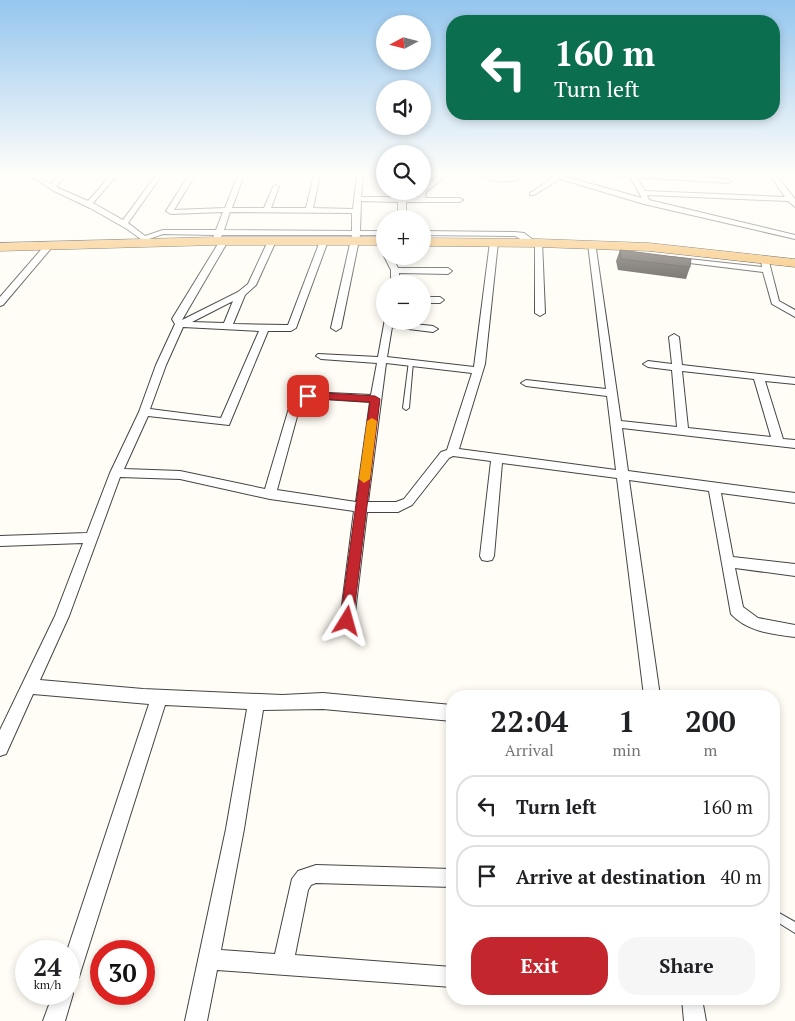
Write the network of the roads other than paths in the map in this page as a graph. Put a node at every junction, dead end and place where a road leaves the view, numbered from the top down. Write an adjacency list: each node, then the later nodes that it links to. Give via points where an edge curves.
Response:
1 (223, 223): 9 (street)
2 (356, 223): 7 (street)
3 (734, 223): 8 (street)
4 (124, 224): 11 (street)
5 (431, 233): 16 (street, via 515,234)
6 (376, 234): 7 (street)
7 (356, 237): 9 (street); 10 (highway); 13 (highway); 35 (street)
8 (795, 237)
9 (220, 238): 11 (highway); 12 (highway); 32 (street, via 178,319)
10 (376, 240)
11 (147, 241): 19 (highway)
12 (272, 241): 13 (highway); 26 (street, via 252,285)
13 (324, 241): 34 (street, via 291,328)
14 (431, 242): 15 (highway)
15 (494, 242): 16 (highway); 43 (street)
16 (535, 242): 17 (highway); 30 (street)
17 (595, 244): 22 (highway, via 649,247); 47 (street)
18 (0, 246): 19 (highway)
19 (49, 246): 29 (street)
20 (795, 263): 22 (highway)
21 (392, 265): 23 (street)
22 (766, 265): 31 (street, via 775,302)
23 (394, 270): 24 (street); 25 (street)
24 (448, 271)
25 (394, 275)
26 (240, 294): 32 (street); 33 (street)
27 (431, 300): 28 (street)
28 (440, 300)
29 (0, 303)
30 (540, 313)
31 (795, 314)
32 (180, 324): 33 (street); 50 (street)
33 (227, 326): 34 (street)
34 (265, 328): 50 (street, via 225,422)
35 (336, 328)
36 (386, 330): 39 (street)
37 (674, 337): 42 (street)
38 (321, 356): 39 (street)
39 (381, 361): 40 (street); 48 (street)
40 (411, 362): 43 (street); 49 (lane)
41 (648, 364): 42 (street)
42 (676, 367): 44 (street); 52 (street)
43 (478, 371): 55 (street)
44 (758, 376): 45 (street); 53 (street)
45 (795, 380)
46 (526, 383): 47 (street)
47 (612, 393): 51 (street)
48 (375, 399): 60 (street, via 308,396 296,400); 62 (street)
49 (406, 408)
50 (144, 412): 57 (street)
51 (616, 424): 52 (street); 58 (street)
52 (684, 430): 53 (street)
53 (778, 442): 54 (street)
54 (795, 444)
55 (452, 452): 56 (street); 62 (street, via 445,454 403,506)
56 (497, 458): 58 (street); 65 (street)
57 (116, 474): 60 (street, via 180,475); 63 (street)
58 (623, 475): 59 (street); 71 (street)
59 (714, 487): 61 (street); 66 (street)
60 (270, 494): 62 (street)
61 (795, 498)
62 (361, 507): 68 (street)
63 (92, 538): 64 (street); 70 (street)
64 (0, 540)
65 (487, 556)
66 (727, 562): 67 (street); 69 (street, via 736,610 743,619)
67 (795, 570)
68 (347, 621)
69 (795, 631)
70 (30, 686): 72 (street); 75 (street)
71 (651, 690)
72 (159, 697): 73 (street); 79 (street)
73 (256, 702): 74 (street, via 323,701); 80 (street, via 235,829)
74 (446, 712)
75 (0, 748)
76 (446, 878): 81 (street, via 316,874 305,878 299,886)
77 (780, 919): 78 (lane)
78 (795, 928)
79 (80, 943)
80 (208, 959): 81 (street); 86 (street)
81 (283, 965): 82 (street)
82 (446, 977)
83 (59, 1005): 85 (street)
84 (693, 1005): 87 (street)
85 (54, 1021)
86 (196, 1021)
87 (695, 1021)

